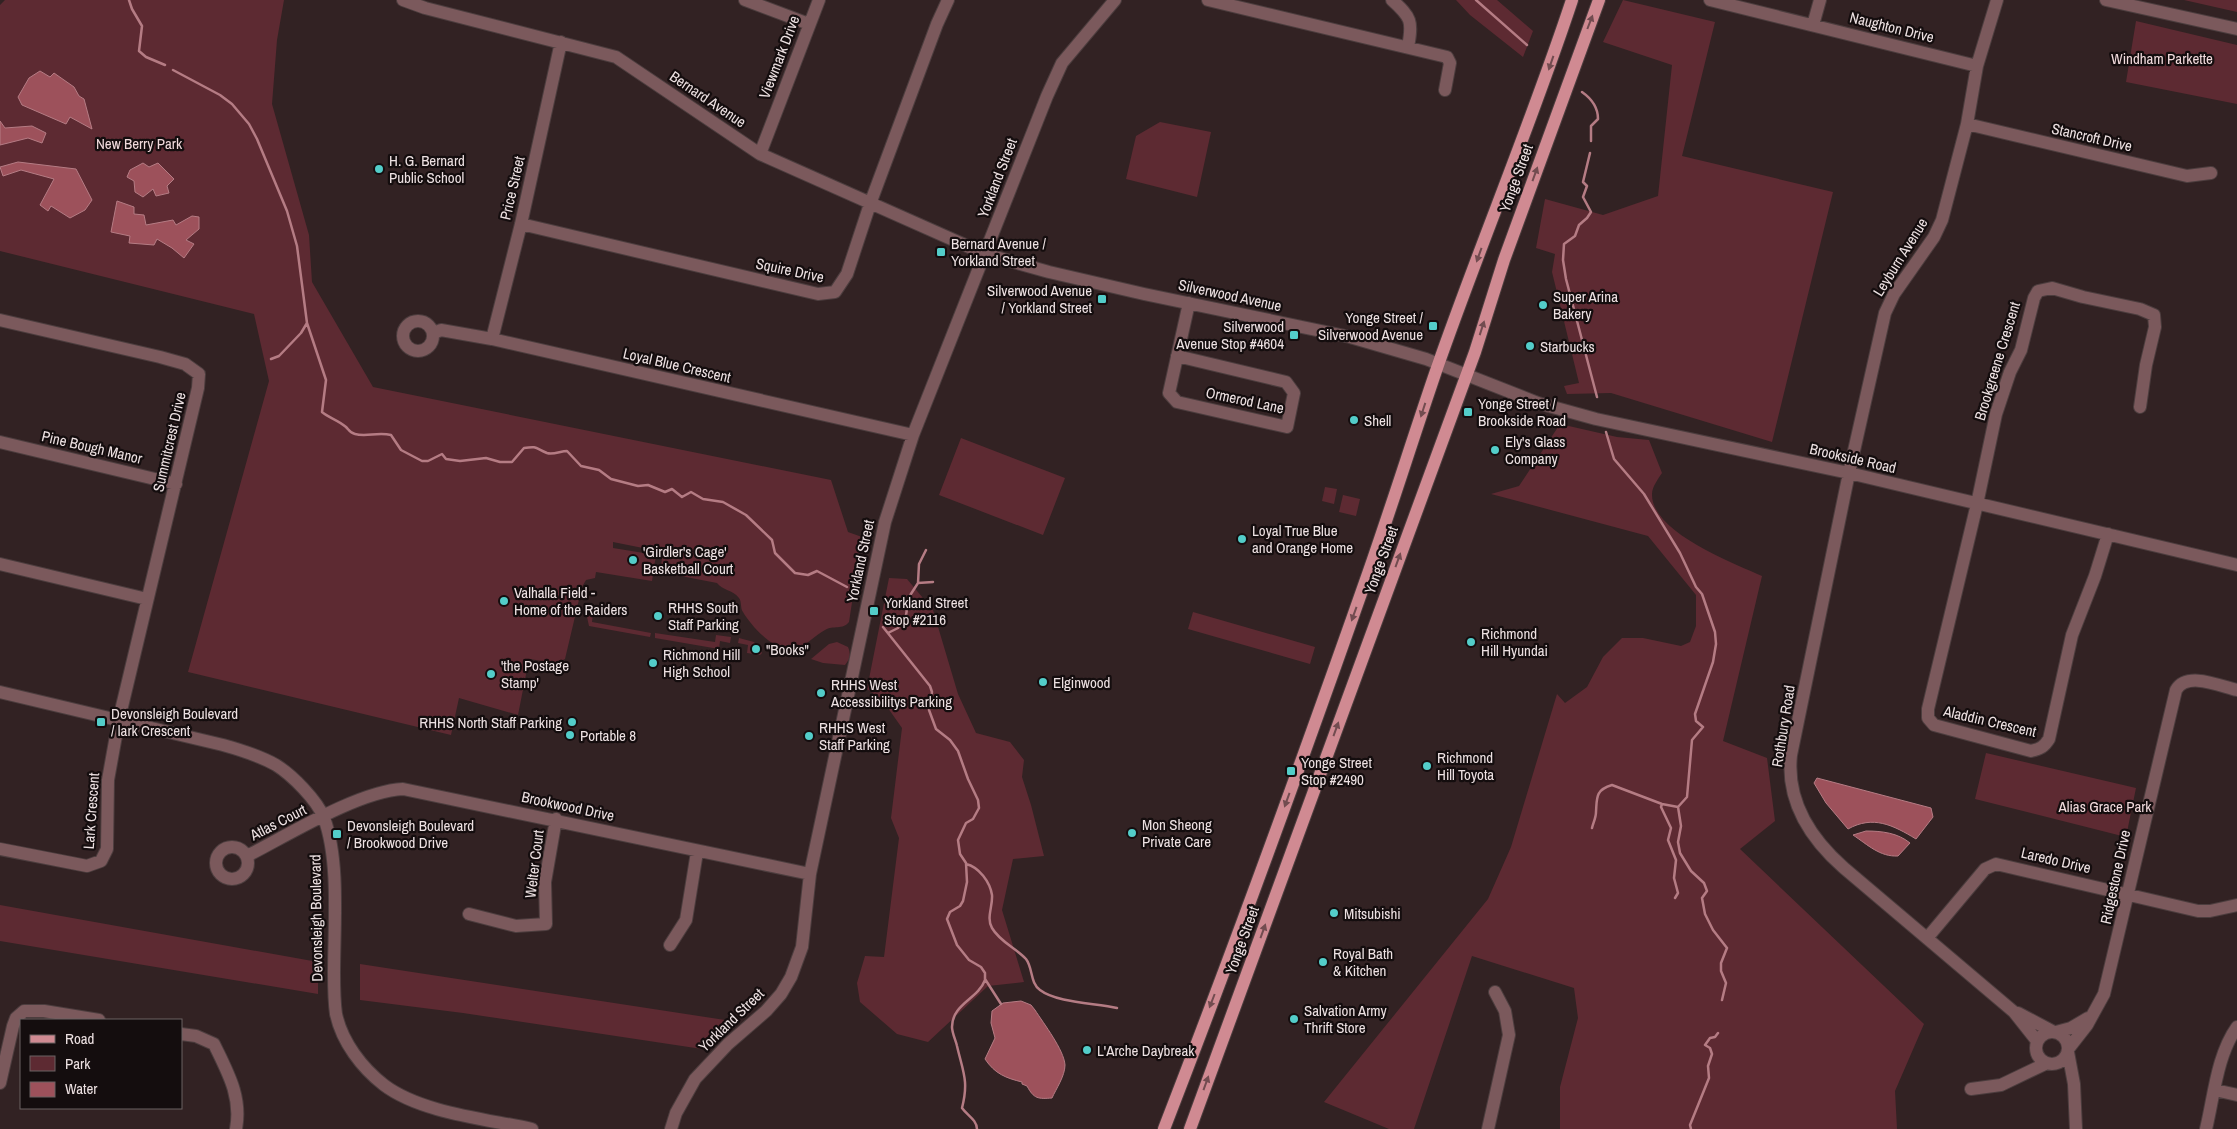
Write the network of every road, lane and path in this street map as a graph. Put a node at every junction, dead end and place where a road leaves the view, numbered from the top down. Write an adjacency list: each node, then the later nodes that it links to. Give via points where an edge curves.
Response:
1 (403, 0): 17 (street, Bernard Avenue)
2 (745, 0): 14 (street)
3 (818, 0): 14 (street, Viewmark Drive)
4 (948, 0): 24 (street, Squire Drive)
5 (1115, 0): 26 (street, Yorkland Street, via 1062,63)
6 (1208, 0): 18 (street)
7 (1392, 0): 18 (street, via 1407,14 1412,24)
8 (1572, 0): 32 (main road, Yonge Street, one-way to 32)
9 (1599, 0): 33 (main road, Yonge Street, one-way to 9)
10 (1710, 0): 15 (street, Naughton Drive)
11 (1820, 0): 15 (street)
12 (1996, 0): 19 (street, Leyburn Avenue)
13 (2114, 1): 16 (street)
14 (809, 24): 22 (street, Viewmark Drive)
15 (1814, 25): 19 (street, Naughton Drive)
16 (2237, 29)
17 (561, 42): 22 (street, Bernard Avenue, via 616,57); 25 (street, Price Street)
18 (1408, 47): 20 (street, via 1447,57 1450,63)
19 (1977, 66): 21 (street, Leyburn Avenue)
20 (1445, 90)
21 (1967, 124): 23 (street, Stancroft Drive, via 2187,176); 37 (street, Leyburn Avenue, via 1942,220 1885,313)
22 (760, 154): 24 (street, Bernard Avenue)
23 (2211, 173)
24 (870, 204): 25 (street, Squire Drive, via 847,274 829,294); 26 (street, Bernard Avenue)
25 (521, 224): 30 (street, Price Street)
26 (985, 254): 27 (street, Silverwood Avenue, via 1049,272); 35 (street, Yorkland Street)
27 (1189, 303): 31 (street, Ormerod Lane); 32 (street, Silverwood Avenue, via 1317,329)
28 (0, 320): 38 (street, Summitcrest Drive, via 160,357 185,364 199,374)
29 (434, 333): 30 (street, Loyal Blue Crescent, via 441,330)
30 (492, 339): 35 (street, Loyal Blue Crescent)
31 (1177, 356): 31 (street, Ormerod Lane, via 1169,393 1175,400 1287,427 1294,394 1286,382)
32 (1439, 364): 33 (street, Silverwood Avenue); 77 (main road, Yonge Street, one-way to 77, via 1284,810)
33 (1466, 374): 37 (street, Brookside Road, via 1538,403 1596,419); 78 (main road, Yonge Street, one-way to 33)
34 (2140, 407): 39 (street, Brookgreene Crescent, via 2155,327 2154,315 2052,288 2038,291 2021,350 1996,414)
35 (913, 435): 52 (street, Yorkland Street, via 885,522)
36 (0, 442): 38 (street, Pine Bough Manor)
37 (1849, 473): 39 (street, Brookside Road); 56 (street, Rothbury Road, via 1791,755 1792,783 1803,818 1819,844)
38 (176, 484): 43 (street, Summitcrest Drive)
39 (1977, 504): 40 (street, Brookside Road); 40 (street, Aladdin Crescent, via 1928,718 1934,725 2031,750 2039,750 2049,739 2072,635)
40 (2108, 534): 42 (street, Brookside Road)
41 (0, 564): 43 (street)
42 (2237, 565)
43 (147, 599): 46 (street, Summitcrest Drive)
44 (2237, 690): 53 (street, Ridgestone Drive, via 2194,680 2184,682 2176,690)
45 (0, 692): 46 (street, Devonsleigh Boulevard)
46 (119, 719): 47 (street, Devonsleigh Boulevard, via 223,745 276,765 291,776); 49 (street, Lark Crescent, via 108,780 107,849 101,862 87,866)
47 (324, 817): 48 (street, Brookwood Drive, via 370,796 403,789); 51 (street, Atlas Court); 75 (street, Devonsleigh Boulevard, via 333,868 336,1015 354,1054 384,1085 405,1098 432,1108)
48 (556, 819): 50 (street, Brookwood Drive); 55 (street, Welter Court, via 545,882 546,924 516,926)
49 (0, 849)
50 (698, 852): 52 (street, Brookwood Drive); 57 (street, via 686,920)
51 (247, 856)
52 (810, 874): 76 (street, Yorkland Street, via 802,947 791,977 766,1011 695,1079)
53 (2129, 894): 54 (street, Laredo Drive, via 2204,911); 56 (street, Laredo Drive, via 1996,864 1985,869); 60 (street, Ridgestone Drive, via 2104,994)
54 (2237, 905)
55 (469, 914)
56 (1928, 937): 59 (street, Rothbury Road)
57 (670, 945)
58 (1495, 992): 79 (street, via 1505,1011 1509,1035)
59 (2014, 1012): 63 (street, Rothbury Road); 65 (street, Rothbury Road)
60 (2092, 1015): 63 (street, via 2070,1028); 66 (street, Ridgestone Drive)
61 (94, 1019): 69 (street, via 44,1010 24,1012 16,1018 13,1026)
62 (2237, 1027): 71 (street, via 2226,1046)
63 (2054, 1032): 65 (street, via 2044,1034); 66 (street, via 2065,1038)
64 (182, 1034): 74 (street, via 214,1044 237,1098)
65 (2037, 1045): 67 (street, via 2040,1058); 68 (street)
66 (2068, 1050): 67 (street, via 2060,1062); 72 (street)
67 (2048, 1063): 68 (street); 72 (street, via 2058,1070)
68 (2012, 1078): 70 (street, via 2001,1085)
69 (0, 1083)
70 (1971, 1089)
71 (2216, 1090): 73 (street); 81 (street)
72 (2074, 1094): 80 (street)
73 (2237, 1095)
74 (236, 1129)
75 (532, 1129)
76 (671, 1129)
77 (1164, 1129)
78 (1190, 1129)
79 (1488, 1129)
80 (2076, 1129)
81 (2206, 1129)

